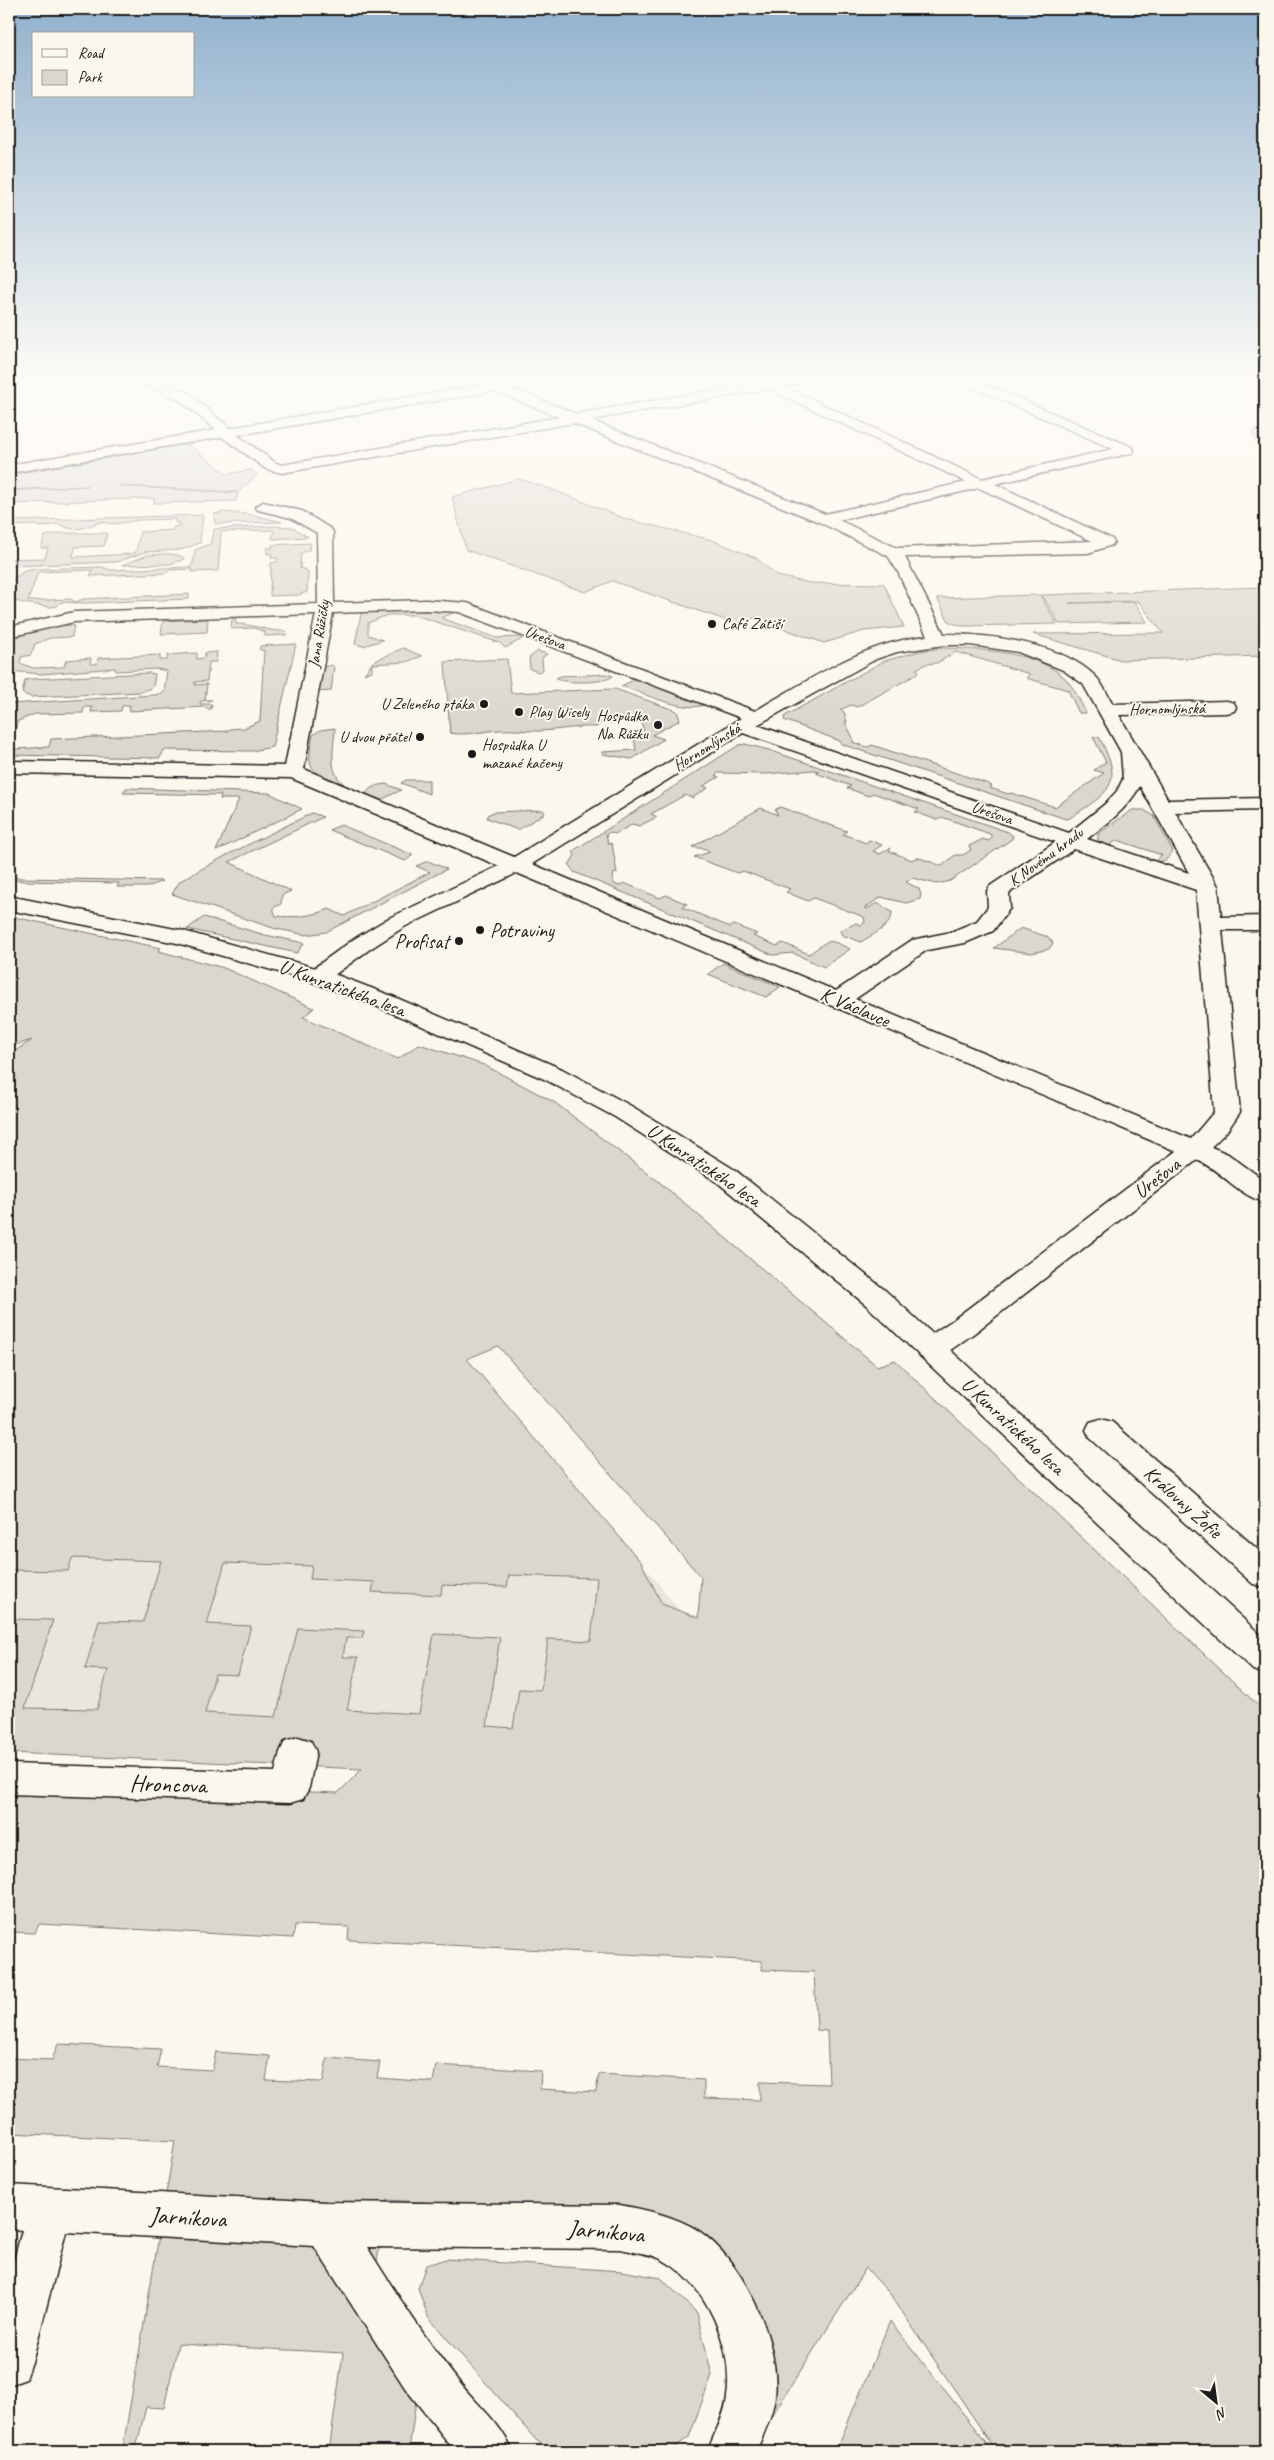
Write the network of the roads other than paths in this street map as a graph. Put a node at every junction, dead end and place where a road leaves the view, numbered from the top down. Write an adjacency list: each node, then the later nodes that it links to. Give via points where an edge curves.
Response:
1 (768, 496): 5 (street)
2 (925, 496): 5 (street)
3 (1004, 496): 6 (street, via 1106,542 1088,548)
4 (263, 507): 7 (street, Jana Růžičky, via 294,512 313,521 325,532)
5 (824, 518): 6 (street)
6 (894, 553): 9 (street)
7 (326, 608): 8 (street, via 74,617); 12 (street, Urešova, via 461,607); 15 (street, Jana Růžičky)
8 (9, 632)
9 (938, 640): 11 (street, Hornomlýnská, via 997,643 1063,661 1090,681); 12 (street, Hornomlýnská, via 892,647 869,656)
10 (1227, 707): 11 (street, Hornomlýnská)
11 (1106, 710): 13 (street, Hornomlýnská)
12 (748, 722): 18 (street, Urešova); 19 (street, Hornomlýnská)
13 (1130, 751): 17 (street, Hornomlýnská); 18 (street, K Novému hradu, via 1132,784 1116,805)
14 (9, 767): 15 (street)
15 (294, 772): 19 (street)
16 (1265, 804): 17 (street)
17 (1162, 806): 20 (street, Hornomlýnská)
18 (1072, 841): 20 (street, Urešova); 25 (street, K Novému hradu, via 998,891 999,908 985,926 957,938 920,945)
19 (516, 865): 24 (street, Hornomlýnská, via 401,920 357,946); 25 (street, K Václavce)
20 (1207, 886): 23 (street, Urešova)
21 (9, 903): 24 (street, U Kunratického lesa, via 180,937)
22 (1265, 923): 23 (street)
23 (1210, 924): 26 (street, Urešova, via 1227,1112)
24 (318, 976): 28 (street, U Kunratického lesa, via 553,1074 624,1112 740,1188 869,1292)
25 (838, 1000): 26 (street, K Václavce)
26 (1194, 1150): 27 (street, via 1219,1160); 28 (street, Urešova)
27 (1265, 1194)
28 (930, 1349): 31 (street, U Kunratického lesa)
29 (1101, 1430): 30 (street, Královny Žofie)
30 (1265, 1575)
31 (1265, 1660)
32 (298, 1752): 33 (street, Hroncova, via 290,1788)
33 (9, 1779)
34 (29, 2208): 35 (street, Jarníkova); 36 (street, Jarníkova)
35 (326, 2224): 37 (street, via 432,2386); 38 (street, Jarníkova, via 620,2227 648,2232 685,2248 712,2274 745,2338 751,2366 751,2396 743,2429)
36 (9, 2362)
37 (488, 2451)
38 (732, 2451)

